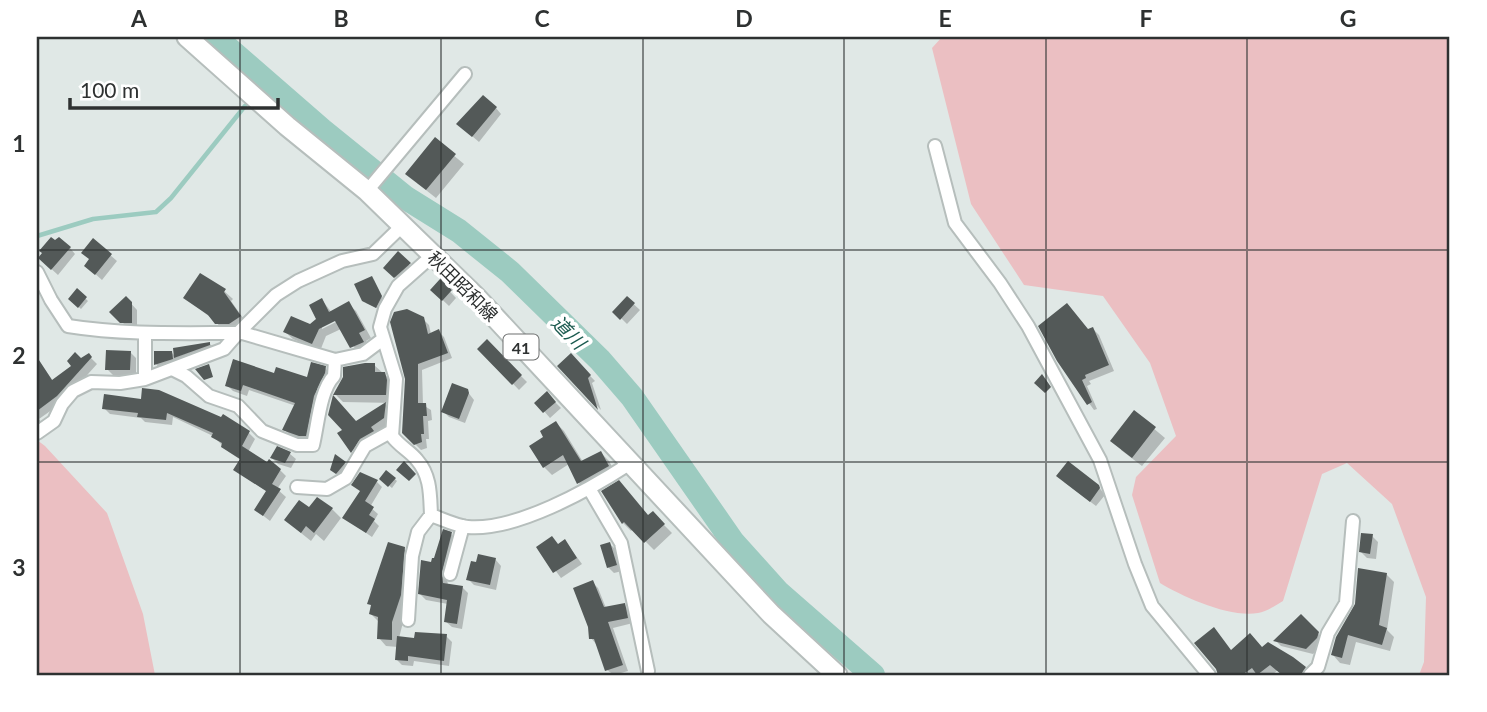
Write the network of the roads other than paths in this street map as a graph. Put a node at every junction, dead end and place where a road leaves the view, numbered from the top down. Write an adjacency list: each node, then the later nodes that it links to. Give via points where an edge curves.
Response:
1 (187, 37): 4 (main road, 秋田昭和線 / 41)
2 (465, 74): 4 (street)
3 (935, 146): 26 (street, via 955,223 1028,326 1100,460 1152,606)
4 (367, 191): 5 (main road, 秋田昭和線 / 41)
5 (402, 226): 6 (main road, 秋田昭和線 / 41); 8 (street, via 373,254 342,261 276,295)
6 (433, 255): 10 (street, via 398,286 385,309 380,327); 16 (main road, 秋田昭和線 / 41)
7 (37, 272): 9 (street, via 68,326)
8 (239, 332): 9 (street); 11 (street); 12 (street, via 224,349)
9 (145, 333): 13 (street)
10 (383, 339): 11 (street, via 363,354); 14 (street, via 396,379)
11 (335, 360): 12 (street, via 313,445 297,445 262,431 238,405 209,396)
12 (172, 369): 13 (street)
13 (145, 379): 15 (street, via 91,382 73,390 54,421)
14 (392, 431): 17 (street, via 365,446 346,478 327,489); 19 (street, via 399,446 417,459 429,479)
15 (37, 433)
16 (629, 464): 18 (street); 25 (main road, 秋田昭和線 / 41, via 771,614)
17 (297, 487)
18 (590, 490): 21 (street, via 524,517 490,526); 24 (street, via 621,543)
19 (431, 515): 21 (street); 23 (street, via 418,532 412,556)
20 (1353, 521): 27 (street, via 1346,603 1328,633 1318,667)
21 (463, 526): 22 (street)
22 (450, 574)
23 (408, 620)
24 (648, 671)
25 (837, 675)
26 (1209, 675)
27 (1310, 675)

